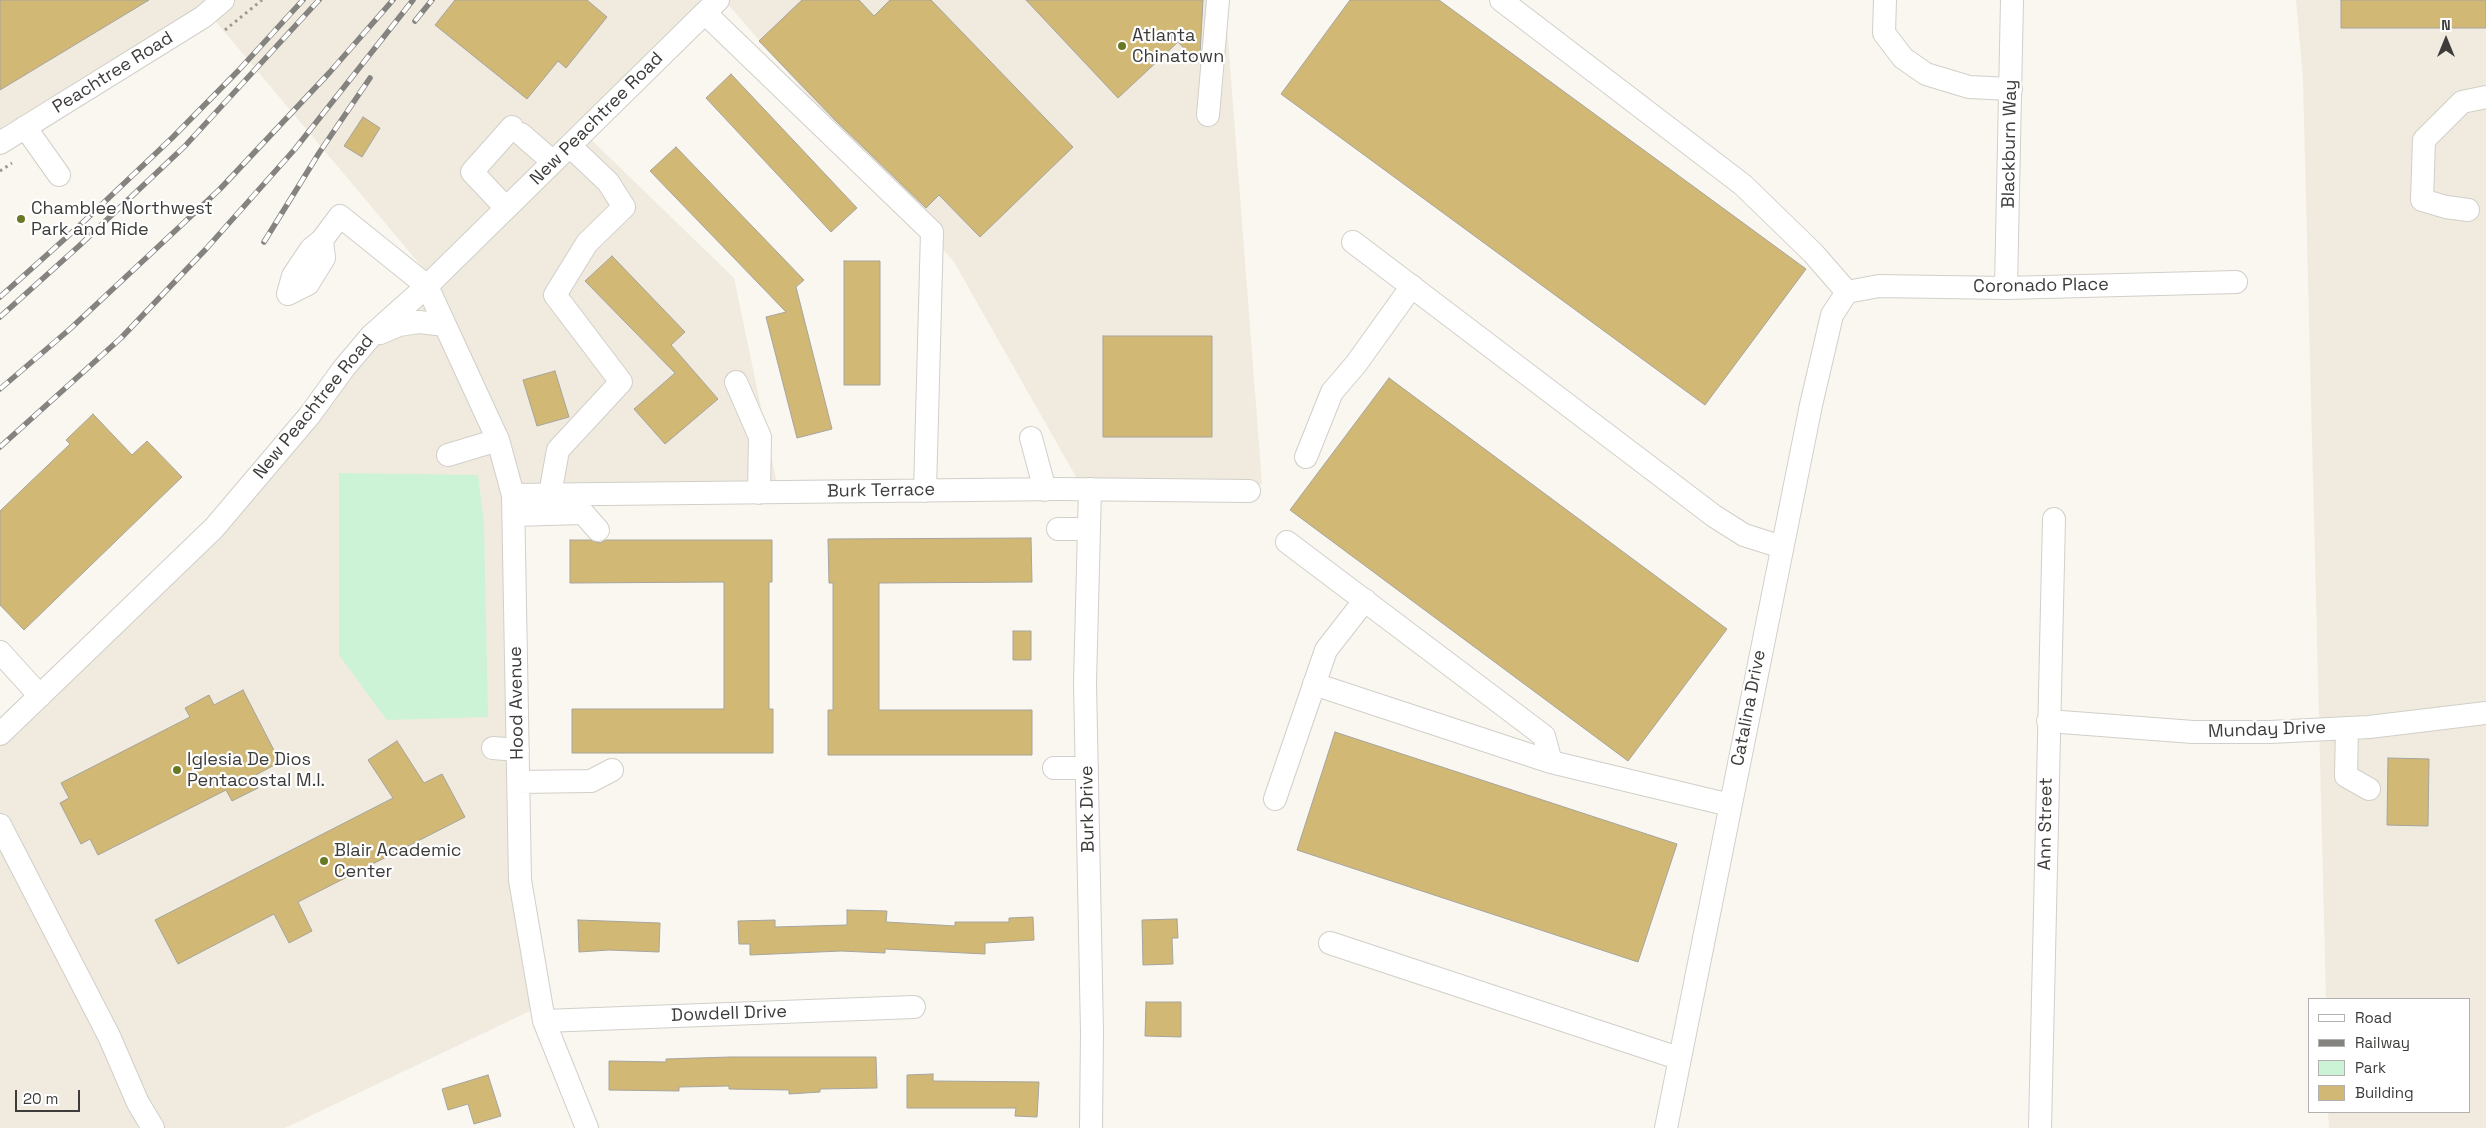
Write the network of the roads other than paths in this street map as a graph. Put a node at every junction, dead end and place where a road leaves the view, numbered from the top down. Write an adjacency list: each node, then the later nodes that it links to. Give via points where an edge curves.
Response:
1 (223, 0): 10 (street, Peachtree Road, via 204,17)
2 (1218, 0): 9 (street)
3 (1501, 0): 23 (street, via 1743,185 1813,253)
4 (1885, 0): 7 (street, via 1884,33 1903,58 1926,74 1968,86)
5 (2012, 0): 7 (street, Blackburn Way)
6 (711, 4): 12 (street, New Peachtree Road); 33 (street, via 932,232)
7 (2011, 89): 22 (street, Blackburn Way)
8 (2486, 98): 16 (street, via 2462,102 2424,140 2422,200)
9 (1208, 115)
10 (25, 127): 11 (street, Peachtree Road); 14 (street)
11 (0, 143)
12 (570, 146): 13 (street, New Peachtree Road); 36 (street, via 608,182 624,207 587,242 555,295 621,382 558,450)
13 (553, 162): 15 (street, New Peachtree Road); 15 (street, via 517,130 472,172)
14 (58, 175)
15 (506, 208): 20 (street, New Peachtree Road)
16 (2468, 210)
17 (322, 240): 20 (street, via 340,216)
18 (1353, 242): 21 (street)
19 (2236, 282): 22 (street, Coronado Place)
20 (427, 286): 24 (street, Hood Avenue); 25 (street, New Peachtree Road)
21 (1412, 286): 30 (street, via 1332,392); 43 (street, via 1714,516 1744,535)
22 (2006, 288): 23 (street, Coronado Place, via 1879,286)
23 (1847, 292): 43 (street, Catalina Drive, via 1832,315)
24 (445, 325): 25 (street, via 419,322 399,325); 28 (street, Hood Avenue)
25 (371, 336): 47 (street, New Peachtree Road, via 309,416 214,528)
26 (736, 382): 35 (street, via 760,437)
27 (1031, 438): 32 (street)
28 (498, 440): 29 (street); 37 (street, Hood Avenue)
29 (448, 455)
30 (1306, 457)
31 (1090, 489): 32 (street, Burk Terrace); 34 (street, Burk Terrace); 40 (street, Burk Drive)
32 (1045, 490): 33 (street, Burk Terrace)
33 (925, 491): 35 (street, Burk Terrace)
34 (1249, 491)
35 (759, 493): 36 (street, Burk Terrace)
36 (550, 494): 37 (street, Burk Terrace)
37 (514, 505): 41 (street, via 583,513); 53 (street, Hood Avenue)
38 (2054, 519): 49 (street, Ann Street)
39 (1058, 529): 40 (street)
40 (1089, 529): 56 (street, Burk Drive, via 1085,683)
41 (598, 530)
42 (1288, 542): 44 (street)
43 (1782, 547): 61 (street, Catalina Drive)
44 (1365, 600): 46 (street, via 1326,650); 54 (street, via 1544,736)
45 (0, 652): 47 (street)
46 (1314, 684): 54 (street); 60 (street)
47 (40, 696): 51 (street, New Peachtree Road)
48 (2486, 713): 50 (street, Munday Drive)
49 (2048, 721): 50 (street, Munday Drive, via 2193,732); 71 (street, Ann Street)
50 (2347, 728): 59 (street, via 2346,776)
51 (0, 734)
52 (493, 748): 53 (street)
53 (518, 750): 58 (street, Hood Avenue)
54 (1551, 762): 61 (street)
55 (1054, 768): 56 (street)
56 (1087, 768): 69 (street, Burk Drive)
57 (612, 770): 58 (street, via 591,781)
58 (519, 782): 65 (street, Hood Avenue, via 520,880)
59 (2369, 790)
60 (1275, 799)
61 (1730, 805): 66 (street, Catalina Drive)
62 (0, 825): 67 (street)
63 (1330, 943): 66 (street)
64 (914, 1007): 65 (street, Dowdell Drive)
65 (544, 1021): 68 (street, Hood Avenue)
66 (1678, 1058): 70 (street, Catalina Drive)
67 (153, 1128)
68 (587, 1128)
69 (1091, 1128)
70 (1666, 1128)
71 (2040, 1128)

